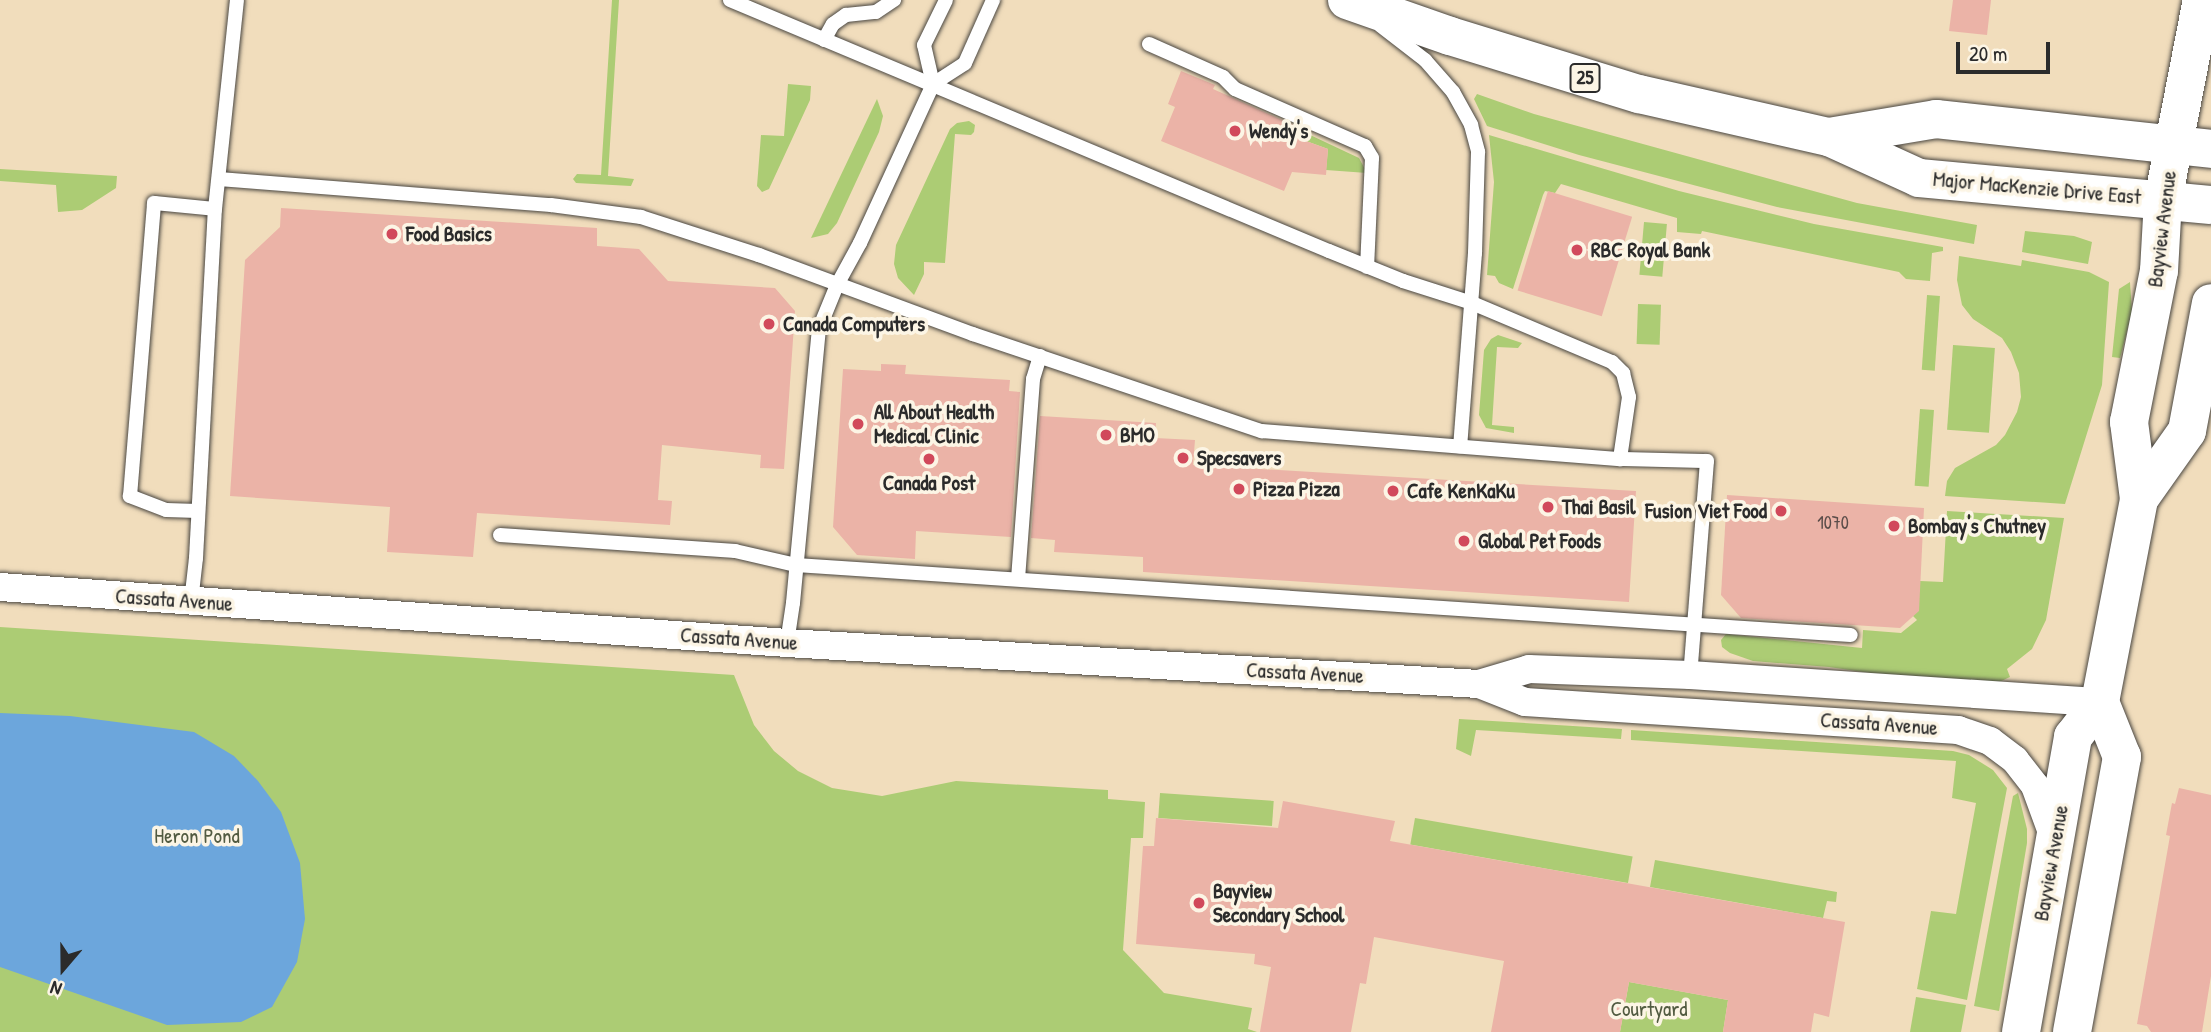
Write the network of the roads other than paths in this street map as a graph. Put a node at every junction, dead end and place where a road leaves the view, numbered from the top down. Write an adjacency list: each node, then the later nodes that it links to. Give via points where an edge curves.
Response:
1 (237, 0): 14 (lane)
2 (730, 0): 8 (lane)
3 (894, 0): 8 (lane, via 876,12 846,15 833,24)
4 (946, 0): 10 (lane, via 925,46)
5 (993, 0): 10 (lane, via 965,63)
6 (1347, 0): 11 (main road, Major MacKenzie Drive East / 25, via 1639,94); 20 (lane, via 1425,60 1453,92 1471,125 1479,185)
7 (2202, 0): 12 (main road, Bayview Avenue)
8 (824, 40): 10 (lane)
9 (1149, 44): 18 (lane, via 1223,77 1235,89 1364,146 1372,158)
10 (933, 84): 18 (lane); 19 (lane)
11 (1829, 136): 12 (main road, Major MacKenzie Drive East / 25, via 1936,120); 15 (main road, Major MacKenzie Drive East / 25, via 1919,178)
12 (2174, 144): 13 (main road, Major MacKenzie Drive East / 25); 15 (main road, Bayview Avenue)
13 (2211, 149)
14 (219, 179): 17 (lane); 19 (lane, via 551,205 640,217)
15 (2163, 200): 16 (main road, Major MacKenzie Drive East / 25); 25 (main road, Bayview Avenue, via 2159,271 2129,422)
16 (2211, 205)
17 (215, 209): 26 (lane); 26 (lane, via 155,203 130,496 166,510)
18 (1367, 267): 20 (lane)
19 (837, 285): 22 (lane); 28 (lane, via 819,329)
20 (1472, 303): 23 (lane); 24 (lane, via 1594,353 1623,373 1629,397)
21 (2211, 303): 25 (main road, Bayview Avenue, via 2187,431)
22 (1040, 356): 23 (lane, via 1262,431); 29 (lane, via 1033,379)
23 (1460, 446): 24 (lane)
24 (1620, 459): 32 (lane, via 1707,461)
25 (2139, 499): 37 (main road, Bayview Avenue)
26 (198, 511): 31 (lane)
27 (500, 536): 28 (lane, via 735,551)
28 (796, 565): 29 (lane); 34 (lane)
29 (1018, 579): 32 (lane)
30 (0, 587): 31 (street, Cassata Avenue)
31 (191, 602): 34 (street, Cassata Avenue)
32 (1695, 622): 33 (lane); 35 (lane)
33 (1851, 635)
34 (787, 643): 36 (street, Cassata Avenue)
35 (1690, 675): 36 (street, Cassata Avenue, via 1529,669); 37 (street, Cassata Avenue)
36 (1479, 684): 38 (street, Cassata Avenue, via 1525,702 1958,730 1990,741 2015,760 2035,786)
37 (2100, 702): 38 (main road, Bayview Avenue, via 2073,737); 40 (main road, via 2122,757)
38 (2055, 841): 39 (main road, Bayview Avenue)
39 (2021, 1032)
40 (2072, 1032)

